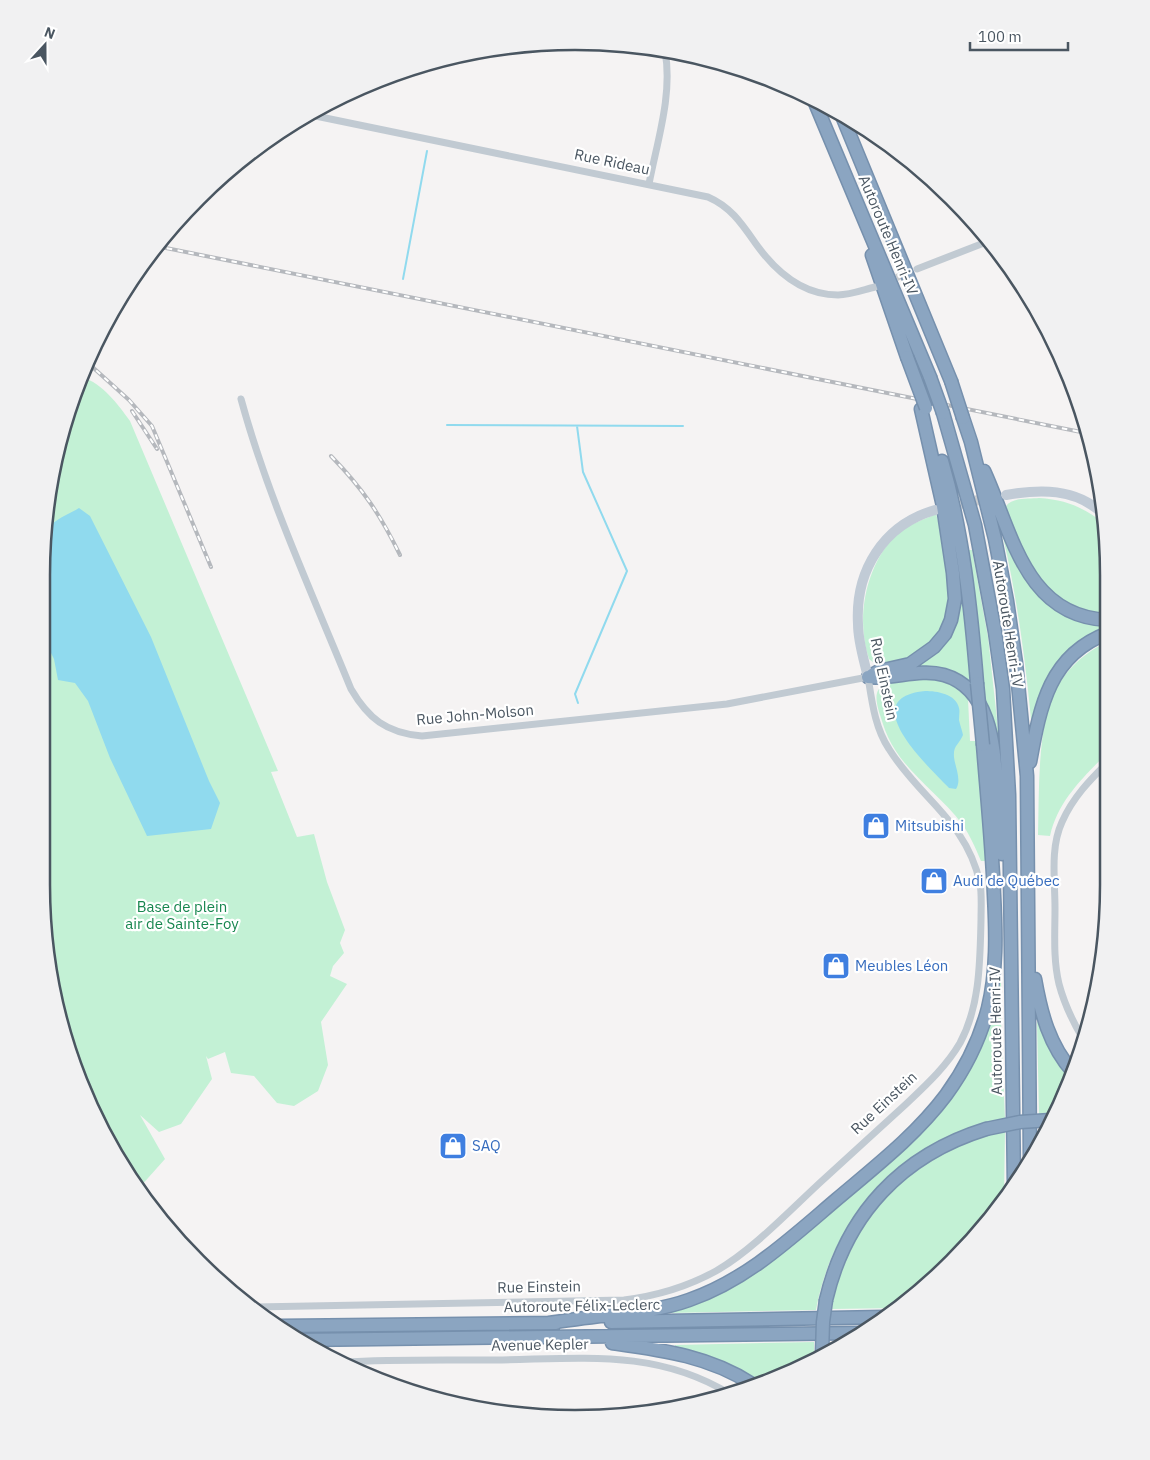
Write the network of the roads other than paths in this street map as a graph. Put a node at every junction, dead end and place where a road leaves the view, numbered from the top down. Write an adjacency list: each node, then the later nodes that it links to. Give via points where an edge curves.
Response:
1 (665, 58): 6 (street, via 666,97)
2 (818, 110): 5 (highway, Autoroute Henri-IV)
3 (319, 117): 6 (street, Rue Rideau)
4 (846, 125): 12 (highway, Autoroute Henri-IV, bridge, via 950,381)
5 (845, 174): 11 (highway, bridge); 24 (highway, Autoroute Henri-IV, bridge, via 943,413 975,525 996,632 1009,795)
6 (648, 184): 9 (street, Rue Rideau, via 720,202 739,219 771,264 801,286 839,295)
7 (982, 244): 8 (street)
8 (917, 269)
9 (875, 287)
10 (241, 399): 18 (street, Rue John-Molson, via 265,475 351,688 372,718 388,728 422,736 727,704)
11 (923, 409): 18 (highway, via 953,574 955,599 951,620 934,647 910,664 879,671); 30 (highway, bridge, via 948,486 969,595 992,855 993,976 988,1008 977,1039 964,1067 945,1095 912,1134 774,1252 737,1278 668,1306)
12 (971, 442): 16 (highway, via 1024,568 1049,598 1063,608); 20 (highway, Autoroute Henri-IV, via 1007,601)
13 (1006, 495): 14 (street, via 1043,490 1063,493)
14 (1096, 509)
15 (935, 510): 18 (street, Rue Einstein, via 919,514 891,534 872,559 864,577 858,626)
16 (1100, 619)
17 (1100, 637): 20 (highway, via 1070,656 1054,678 1041,708)
18 (868, 678): 24 (highway, via 930,672 945,675 972,693 986,718 993,743 1000,827 1004,969); 28 (street, Rue Einstein, via 879,730 888,748 959,832 969,848 980,885 976,998 967,1029 954,1053 924,1087 750,1246 715,1272 676,1288 635,1298 602,1301)
19 (1100, 770): 22 (street, via 1072,803 1056,840 1054,858 1055,949 1059,983)
20 (1027, 776): 21 (highway, Autoroute Henri-IV)
21 (1029, 943): 23 (highway, via 1038,997 1048,1030); 26 (highway, Autoroute Henri-IV)
22 (1079, 1032)
23 (1068, 1065)
24 (1013, 1092): 27 (highway, Autoroute Henri-IV)
25 (1044, 1120): 35 (highway, bridge, via 986,1129 957,1139 909,1167 882,1192 848,1239 835,1269 826,1300)
26 (1030, 1148)
27 (1014, 1174)
28 (262, 1307)
29 (874, 1317): 30 (highway, Autoroute Félix-Leclerc)
30 (549, 1323): 31 (highway, Autoroute Félix-Leclerc)
31 (289, 1326)
32 (847, 1334): 33 (highway, Autoroute Félix-Leclerc)
33 (566, 1337): 34 (highway, Autoroute Félix-Leclerc); 37 (highway, via 684,1354 724,1368)
34 (312, 1340)
35 (822, 1348)
36 (356, 1362): 38 (street, Avenue Kepler, via 634,1360 683,1371)
37 (747, 1381)
38 (721, 1389)

